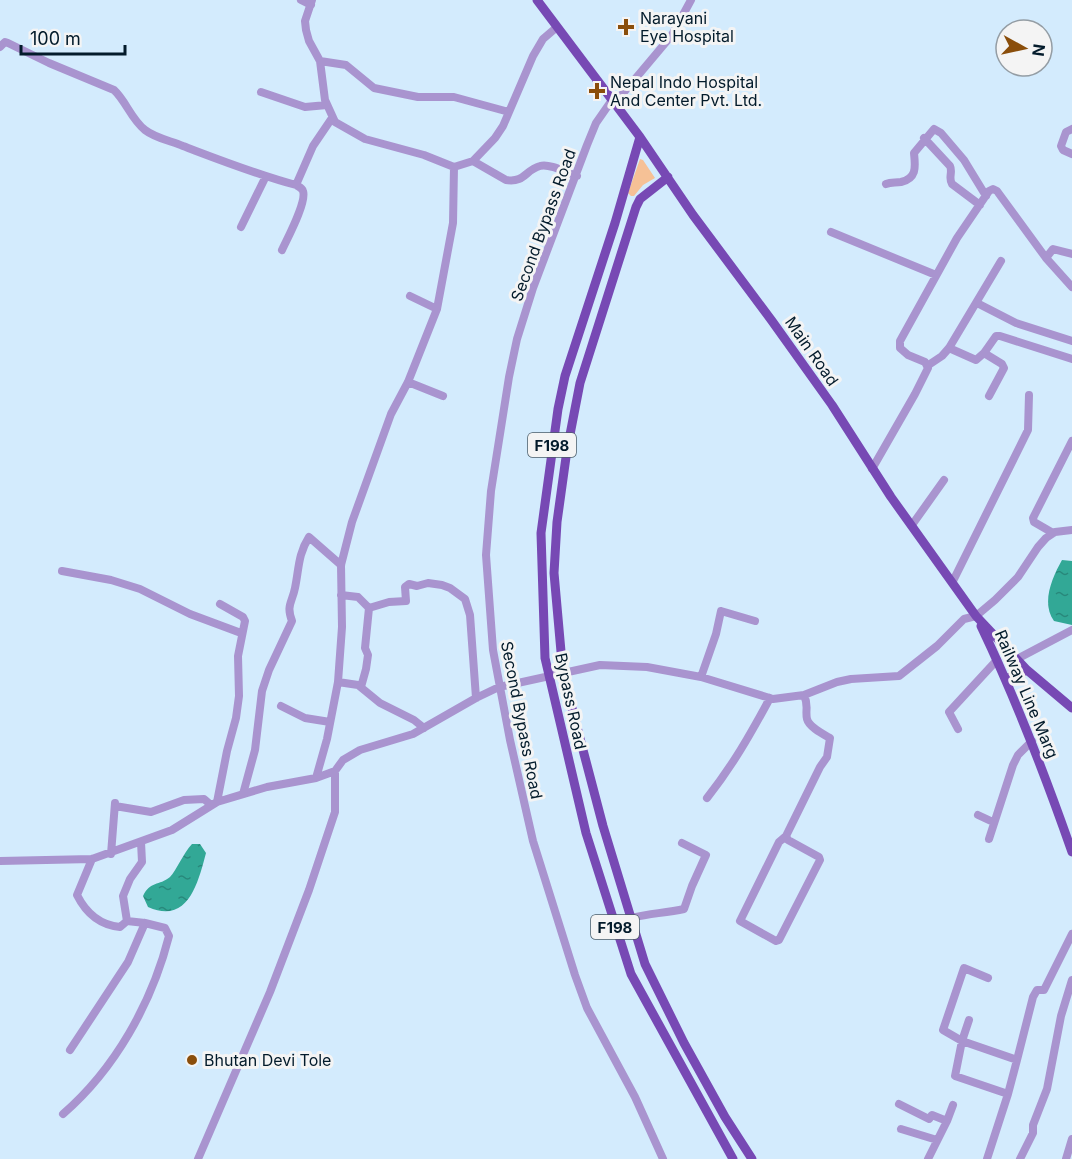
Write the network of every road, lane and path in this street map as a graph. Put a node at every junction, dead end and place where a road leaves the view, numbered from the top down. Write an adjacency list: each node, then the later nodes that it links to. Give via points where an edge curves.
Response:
1 (301, 0): 4 (street)
2 (537, 0): 5 (main road, Main Road)
3 (691, 0): 9 (street, Second Bypass Road, via 672,35)
4 (311, 2): 7 (street, via 306,30)
5 (557, 27): 9 (main road, Main Road); 11 (street, via 538,46)
6 (0, 47): 19 (street, via 8,42 114,90 141,126 154,135)
7 (320, 61): 10 (street); 11 (street, via 346,65 374,88 418,97 454,97)
8 (261, 92): 10 (street, via 305,107)
9 (613, 102): 14 (main road, Main Road); 20 (street, Second Bypass Road, via 596,123)
10 (327, 105): 12 (street)
11 (509, 112): 17 (street, via 495,138)
12 (332, 118): 18 (street, via 338,126 365,139); 22 (street, via 313,146)
13 (1072, 129): 16 (street, via 1066,132 1061,146)
14 (640, 137): 21 (main road, Main Road); 26 (main road, F198)
15 (924, 138): 23 (street, via 914,153 913,175 903,182); 24 (street, via 934,129 940,133 964,160); 25 (street, via 950,166 952,184)
16 (1072, 154)
17 (473, 161): 18 (street); 20 (street, via 512,181 540,166)
18 (454, 167): 38 (street, via 453,223)
19 (266, 176): 22 (street); 27 (street)
20 (577, 176): 75 (street, Second Bypass Road, via 550,240 517,339 497,446 486,555)
21 (668, 177): 28 (main road, F198, via 640,199); 51 (main road, Main Road, via 832,405)
22 (296, 184): 30 (street, via 304,194)
23 (886, 184)
24 (986, 196): 25 (street); 32 (street, via 993,189 998,191)
25 (980, 205): 34 (street)
26 (615, 223): 28 (main road); 49 (main road, Bypass Road / F198, via 565,376)
27 (241, 227)
28 (630, 227): 50 (main road, Bypass Road / F198, via 580,383)
29 (831, 232): 34 (street)
30 (282, 250)
31 (1072, 254): 32 (street, via 1053,249)
32 (1046, 258): 35 (street)
33 (1001, 261): 37 (street)
34 (936, 275): 43 (street, via 900,341 900,348)
35 (1072, 287)
36 (410, 296): 38 (street)
37 (977, 303): 39 (street, via 1016,323); 40 (street)
38 (437, 309): 44 (street)
39 (1072, 340)
40 (949, 348): 41 (street, via 976,360); 43 (street)
41 (984, 353): 42 (street, via 1000,336); 47 (street, via 1004,368)
42 (1072, 359)
43 (927, 366): 51 (street)
44 (408, 382): 46 (street); 56 (street, via 391,414 352,522)
45 (1029, 394): 58 (street, via 1028,430)
46 (443, 396)
47 (989, 396)
48 (1072, 441): 55 (street, via 1033,518)
49 (552, 448): 50 (main road); 70 (main road, Bypass Road / F198, via 540,533)
50 (567, 450): 69 (main road, Bypass Road / F198, via 554,573)
51 (872, 469): 53 (main road, Main Road)
52 (944, 480): 53 (street)
53 (912, 525): 58 (main road, Main Road)
54 (1072, 530): 55 (street)
55 (1053, 533): 62 (street, via 1038,547 1018,577)
56 (341, 565): 59 (street); 87 (street, via 309,537 298,560 288,611 292,621 262,691 255,750)
57 (62, 571): 65 (street, via 140,589)
58 (953, 581): 62 (main road, Main Road)
59 (341, 595): 61 (street, via 358,597); 73 (street)
60 (220, 604): 65 (street, via 243,617)
61 (369, 608): 74 (street, via 365,648 368,655); 77 (street, via 406,601 405,587 409,584 442,585 465,599 470,615)
62 (976, 616): 66 (main road, Main Road); 67 (main road, Railway Line Marg); 76 (street, via 964,619 899,676 844,680)
63 (755, 621): 71 (street, via 721,611)
64 (1072, 630): 66 (street)
65 (241, 633): 89 (street, via 236,718)
66 (1017, 659): 68 (main road, Main Road)
67 (997, 660): 72 (main road, Railway Line Marg); 83 (street, via 949,712)
68 (1027, 670): 72 (main road); 80 (main road, Main Road)
69 (563, 674): 70 (street); 71 (street, via 600,665 646,667); 100 (main road, Bypass Road / F198)
70 (549, 676): 75 (street); 103 (main road, Bypass Road / F198, via 580,810)
71 (701, 677): 78 (street)
72 (1006, 679): 84 (main road, Railway Line Marg)
73 (338, 682): 74 (street); 81 (street)
74 (361, 687): 82 (street, via 380,703)
75 (499, 687): 77 (street); 122 (street, Second Bypass Road, via 533,841 575,975 587,1008)
76 (804, 694): 78 (street); 92 (street, via 807,719 830,738 827,757)
77 (476, 698): 82 (street)
78 (770, 698): 88 (street, via 744,747)
79 (281, 706): 81 (street, via 305,718)
80 (1072, 708)
81 (330, 722): 86 (street)
82 (424, 728): 85 (street, via 360,750 343,760)
83 (958, 729)
84 (1032, 741): 91 (street, via 1013,765); 96 (main road, Railway Line Marg)
85 (335, 771): 86 (street); 121 (street, via 335,812 309,890)
86 (316, 778): 87 (street)
87 (243, 794): 89 (street)
88 (706, 798)
89 (214, 804): 94 (street, via 172,830); 97 (street, via 204,799 184,800 151,812 115,804)
90 (978, 815): 91 (street)
91 (993, 822): 93 (street)
92 (786, 836): 92 (street, via 779,842 740,921 776,940 820,860)
93 (988, 839)
94 (141, 842): 97 (street); 101 (street, via 142,862 123,896)
95 (682, 843): 100 (street, via 706,855 684,909)
96 (1072, 852)
97 (111, 854): 98 (street)
98 (92, 860): 99 (street); 101 (street, via 78,895 83,908 98,921 113,926 120,927)
99 (0, 861)
100 (631, 916): 103 (street); 117 (main road, Bypass Road / F198, via 645,964 684,1043)
101 (127, 921): 102 (street)
102 (145, 922): 109 (street, via 128,962); 114 (street, via 165,928 169,936 153,987 129,1034 82,1098)
103 (613, 923): 120 (main road, Bypass Road / F198, via 631,974)
104 (1072, 934): 110 (street, via 1044,990 1037,990 1033,997)
105 (988, 978): 108 (street, via 964,968 943,1030)
106 (1072, 980): 127 (street, via 1047,1089)
107 (969, 1020): 108 (street)
108 (962, 1041): 110 (street); 111 (street, via 955,1076)
109 (70, 1050)
110 (1017, 1060): 111 (street)
111 (1008, 1094): 126 (street)
112 (899, 1104): 115 (street, via 929,1119 932,1115)
113 (953, 1105): 115 (street)
114 (63, 1114)
115 (947, 1121): 119 (street)
116 (901, 1129): 119 (street)
117 (738, 1137): 120 (main road); 124 (main road, Bypass Road / F198)
118 (1072, 1139): 128 (street)
119 (937, 1140): 125 (street)
120 (725, 1146): 123 (main road, Bypass Road / F198)
121 (198, 1159)
122 (663, 1159)
123 (733, 1159)
124 (752, 1159)
125 (928, 1159)
126 (987, 1159)
127 (1020, 1159)
128 (1066, 1159)

